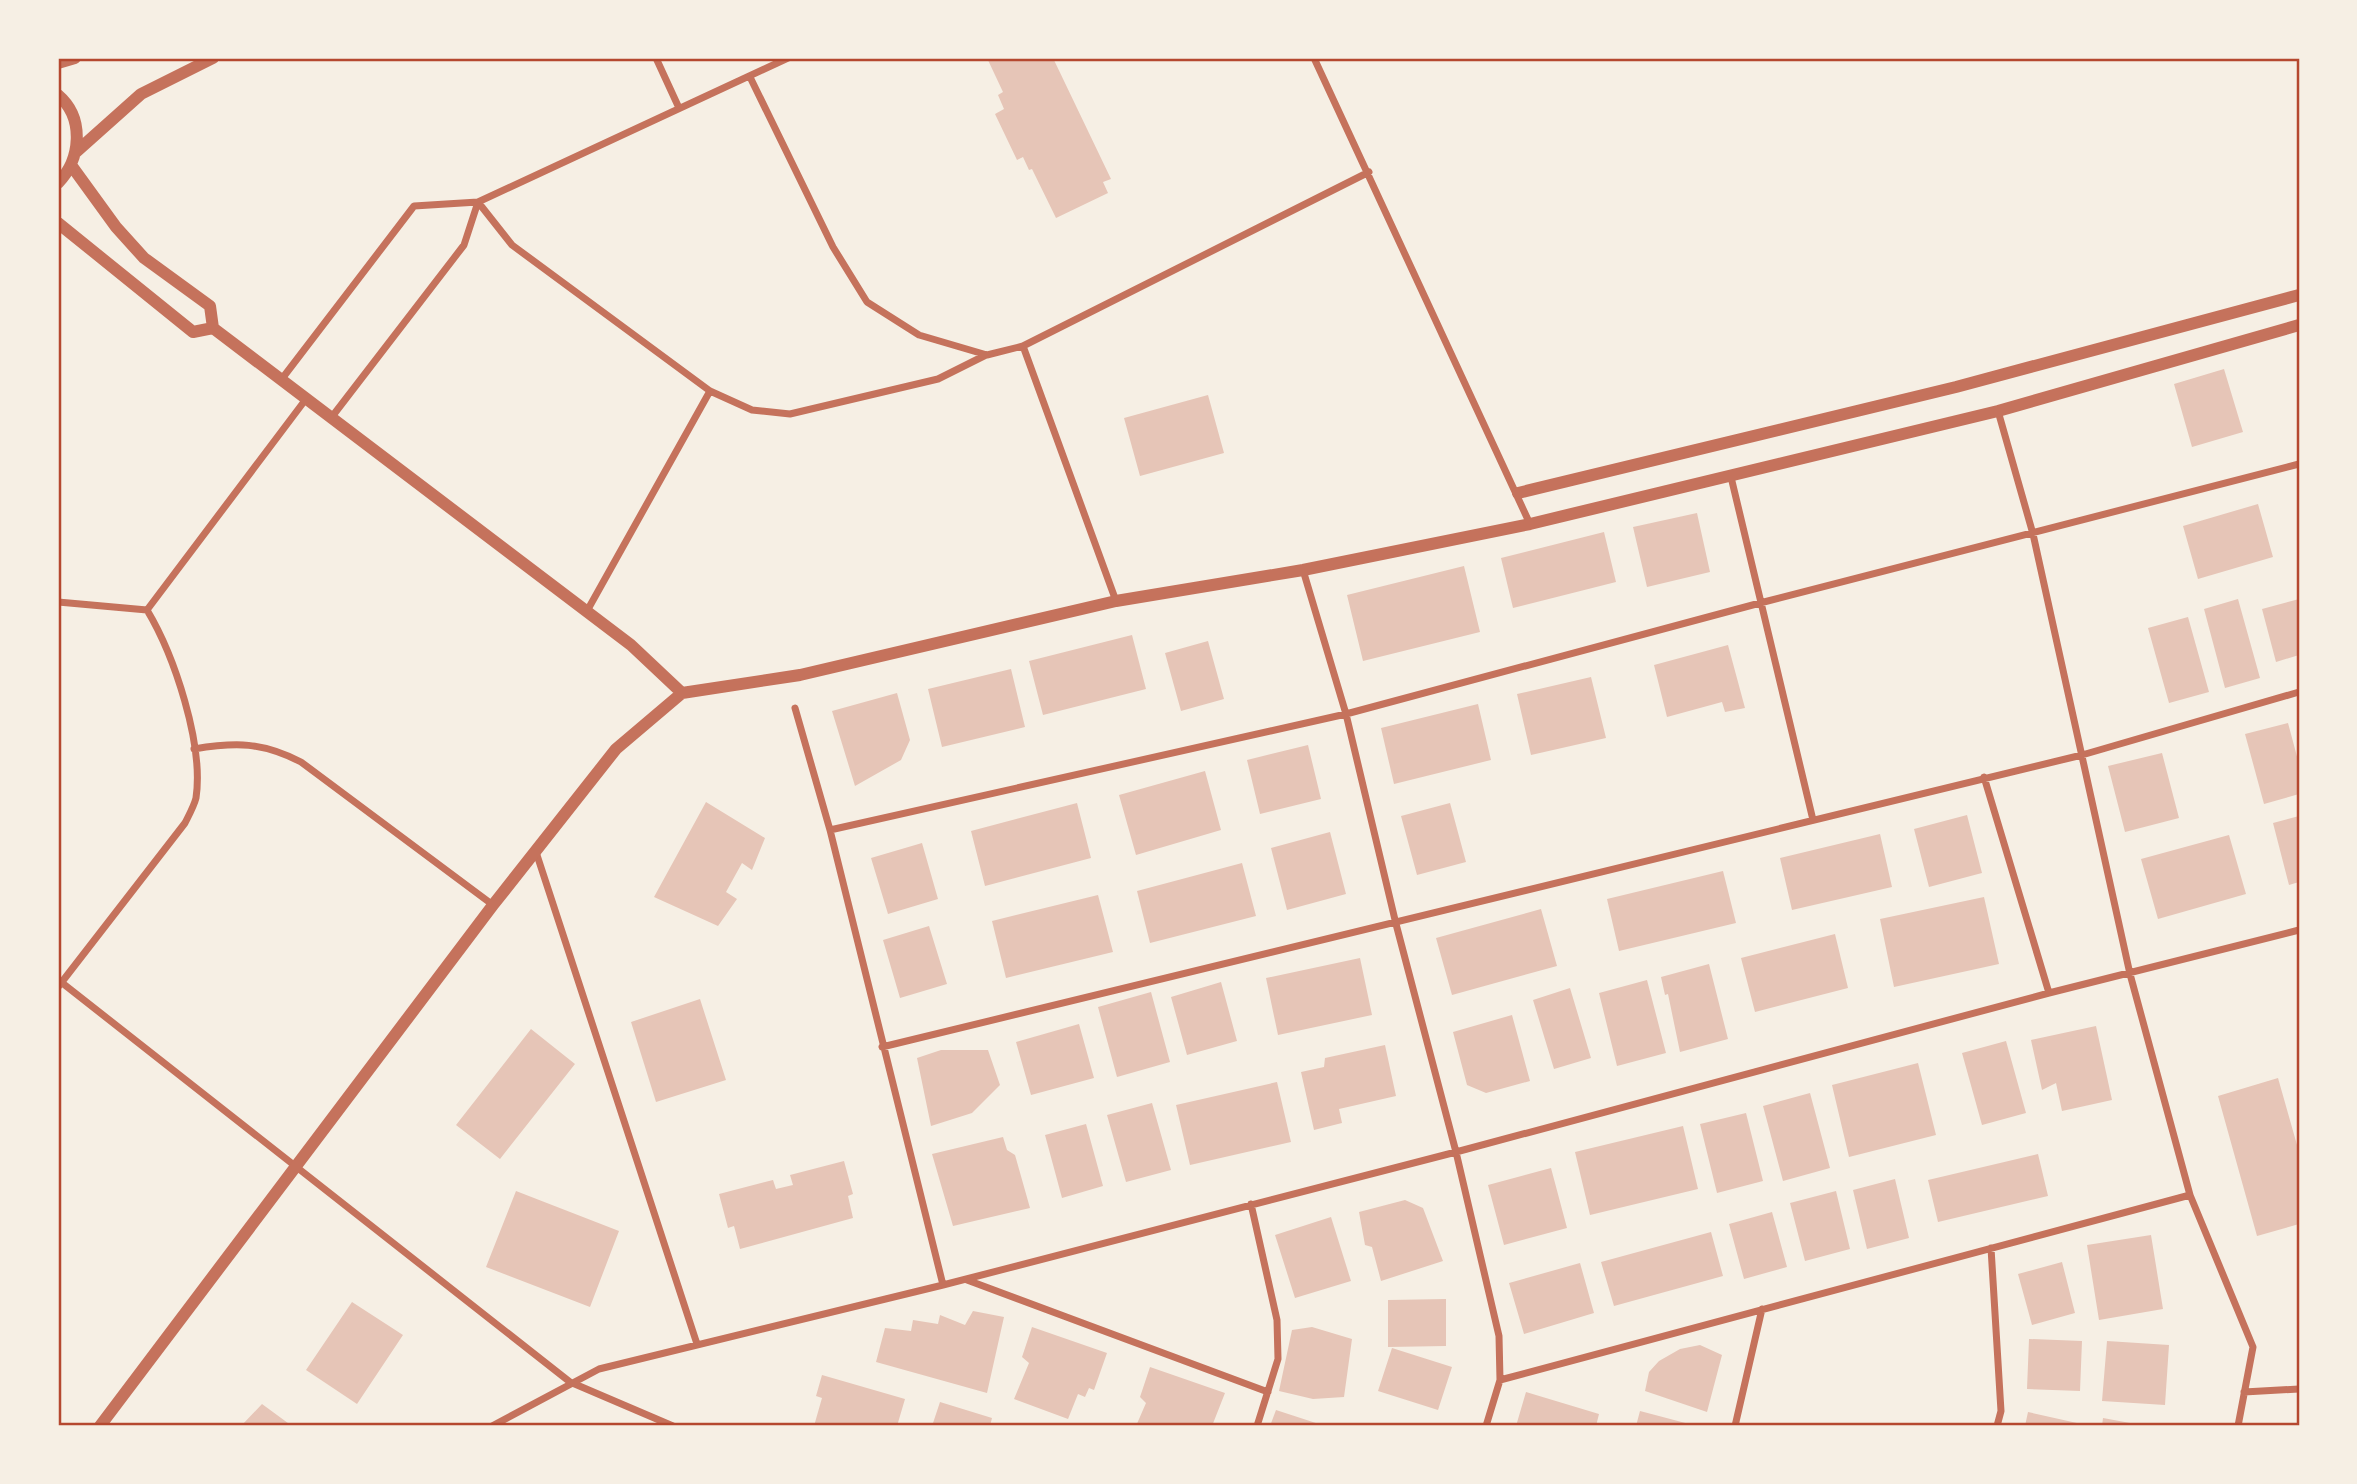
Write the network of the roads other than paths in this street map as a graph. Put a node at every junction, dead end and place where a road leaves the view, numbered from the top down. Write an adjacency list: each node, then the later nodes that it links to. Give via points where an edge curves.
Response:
1 (75, 58): 6 (street)
2 (213, 58): 10 (street, via 141,94)
3 (656, 58): 9 (street)
4 (788, 58): 7 (street)
5 (1314, 58): 12 (street)
6 (58, 63)
7 (750, 77): 9 (street); 20 (street, via 833,247 867,302 919,335)
8 (58, 95): 10 (street, via 73,115)
9 (679, 108): 14 (street)
10 (76, 152): 11 (street)
11 (71, 165): 13 (street); 18 (street, via 144,258 210,306)
12 (1368, 172): 19 (street); 28 (street)
13 (58, 183)
14 (478, 202): 21 (street, via 414,206); 22 (street, via 512,245); 25 (street, via 464,245)
15 (58, 223): 18 (street, via 193,332)
16 (2299, 295): 28 (street, via 1956,387)
17 (2299, 325): 24 (street)
18 (212, 328): 21 (street)
19 (1023, 346): 20 (street); 32 (street)
20 (987, 355): 22 (street, via 938,379 790,414 752,410)
21 (281, 380): 23 (street)
22 (710, 391): 36 (street)
23 (306, 399): 25 (street); 35 (street)
24 (1998, 411): 27 (street); 30 (street)
25 (331, 418): 36 (street)
26 (2299, 464): 30 (street)
27 (1731, 477): 29 (street); 34 (street)
28 (1518, 493): 29 (street)
29 (1530, 524): 31 (street)
30 (2033, 534): 34 (street); 42 (street)
31 (1303, 570): 32 (street); 40 (street)
32 (1116, 601): 38 (street, via 800,675)
33 (58, 602): 35 (street)
34 (1760, 603): 40 (street); 44 (street)
35 (148, 610): 41 (street, via 175,664)
36 (587, 611): 38 (street)
37 (2299, 692): 42 (street)
38 (682, 693): 46 (street, via 615,749)
39 (795, 708): 45 (street)
40 (1346, 714): 45 (street); 48 (street)
41 (194, 749): 47 (street, via 233,742 277,749 301,762); 51 (street, via 196,799 185,823)
42 (2082, 755): 43 (street); 50 (street)
43 (1984, 777): 44 (street); 52 (street)
44 (1813, 820): 48 (street)
45 (830, 830): 53 (street)
46 (535, 852): 47 (street); 62 (street)
47 (493, 905): 55 (street)
48 (1396, 924): 53 (street); 54 (street)
49 (2299, 930): 50 (street)
50 (2130, 974): 52 (street); 56 (street)
51 (60, 985): 55 (street)
52 (2049, 993): 54 (street)
53 (882, 1047): 60 (street)
54 (1456, 1152): 57 (street); 63 (street, via 1499,1336)
55 (295, 1167): 64 (street); 68 (street)
56 (2190, 1195): 58 (street); 67 (street, via 2253,1347)
57 (1251, 1204): 59 (street); 66 (street, via 1277,1320 1278,1359)
58 (1991, 1248): 61 (street); 74 (street, via 2001,1411)
59 (966, 1279): 60 (street); 66 (street)
60 (943, 1285): 62 (street)
61 (1762, 1309): 63 (street); 73 (street)
62 (697, 1344): 64 (street, via 599,1369)
63 (1500, 1380): 72 (street)
64 (570, 1382): 69 (street); 70 (street)
65 (2299, 1389): 67 (street)
66 (1268, 1392): 71 (street)
67 (2244, 1392): 75 (street)
68 (100, 1426)
69 (492, 1426)
70 (673, 1426)
71 (1256, 1426)
72 (1486, 1426)
73 (1735, 1426)
74 (1997, 1426)
75 (2238, 1426)

